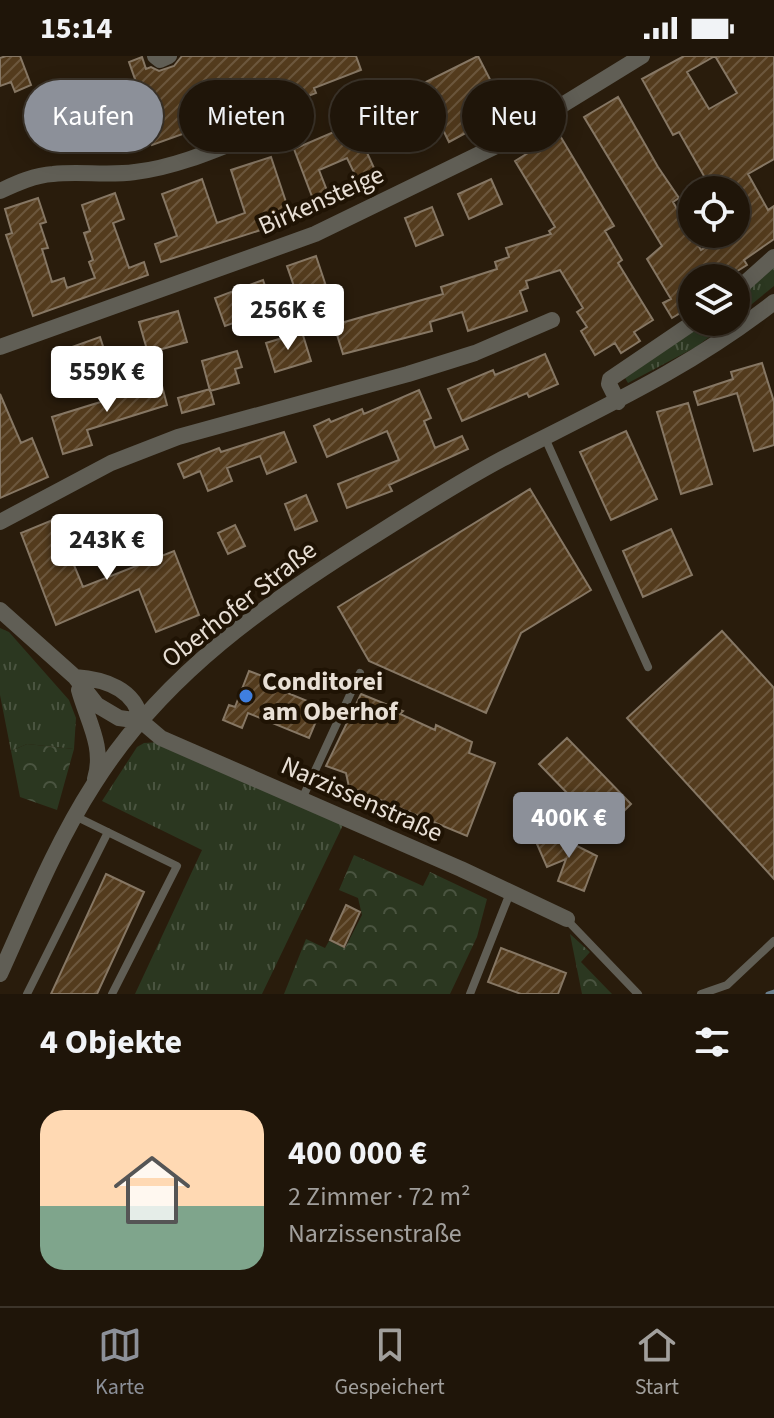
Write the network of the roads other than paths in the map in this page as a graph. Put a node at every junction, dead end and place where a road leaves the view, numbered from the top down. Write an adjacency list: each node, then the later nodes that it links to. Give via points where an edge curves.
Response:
1 (155, 56): 2 (street)
2 (169, 56)
3 (642, 56): 11 (street, Birkensteige, via 494,147 315,234)
4 (208, 152): 5 (street, via 148,170 53,174)
5 (0, 191)
6 (774, 257): 7 (street)
7 (750, 278)
8 (774, 302): 12 (street, Oberhofer Straße, via 700,356)
9 (552, 320): 14 (street, via 408,374 178,437 111,463)
10 (678, 333): 12 (street, via 610,379)
11 (0, 347)
12 (618, 402): 13 (street, Oberhofer Straße)
13 (545, 438): 16 (lane); 19 (street, Oberhofer Straße, via 445,492 273,601 193,665)
14 (0, 522)
15 (0, 610): 18 (street)
16 (648, 667)
17 (360, 673): 21 (lane)
18 (75, 677): 19 (street, via 97,705 119,718); 19 (street, via 115,686 131,696); 20 (street, via 97,747)
19 (141, 721): 20 (street, Oberhofer Straße); 21 (street, Narzissenstraße, via 161,738)
20 (94, 783): 22 (street, Oberhofer Straße)
21 (302, 799): 24 (street, Narzissenstraße)
22 (75, 816): 23 (lane); 27 (street, Oberhofer Straße)
23 (108, 832): 28 (lane); 29 (lane, via 177,866)
24 (510, 892): 25 (street, Narzissenstraße); 30 (lane)
25 (567, 919): 31 (lane)
26 (774, 941): 32 (lane, via 727,985)
27 (0, 974)
28 (27, 994)
29 (112, 994)
30 (470, 994)
31 (638, 994)
32 (701, 994)

